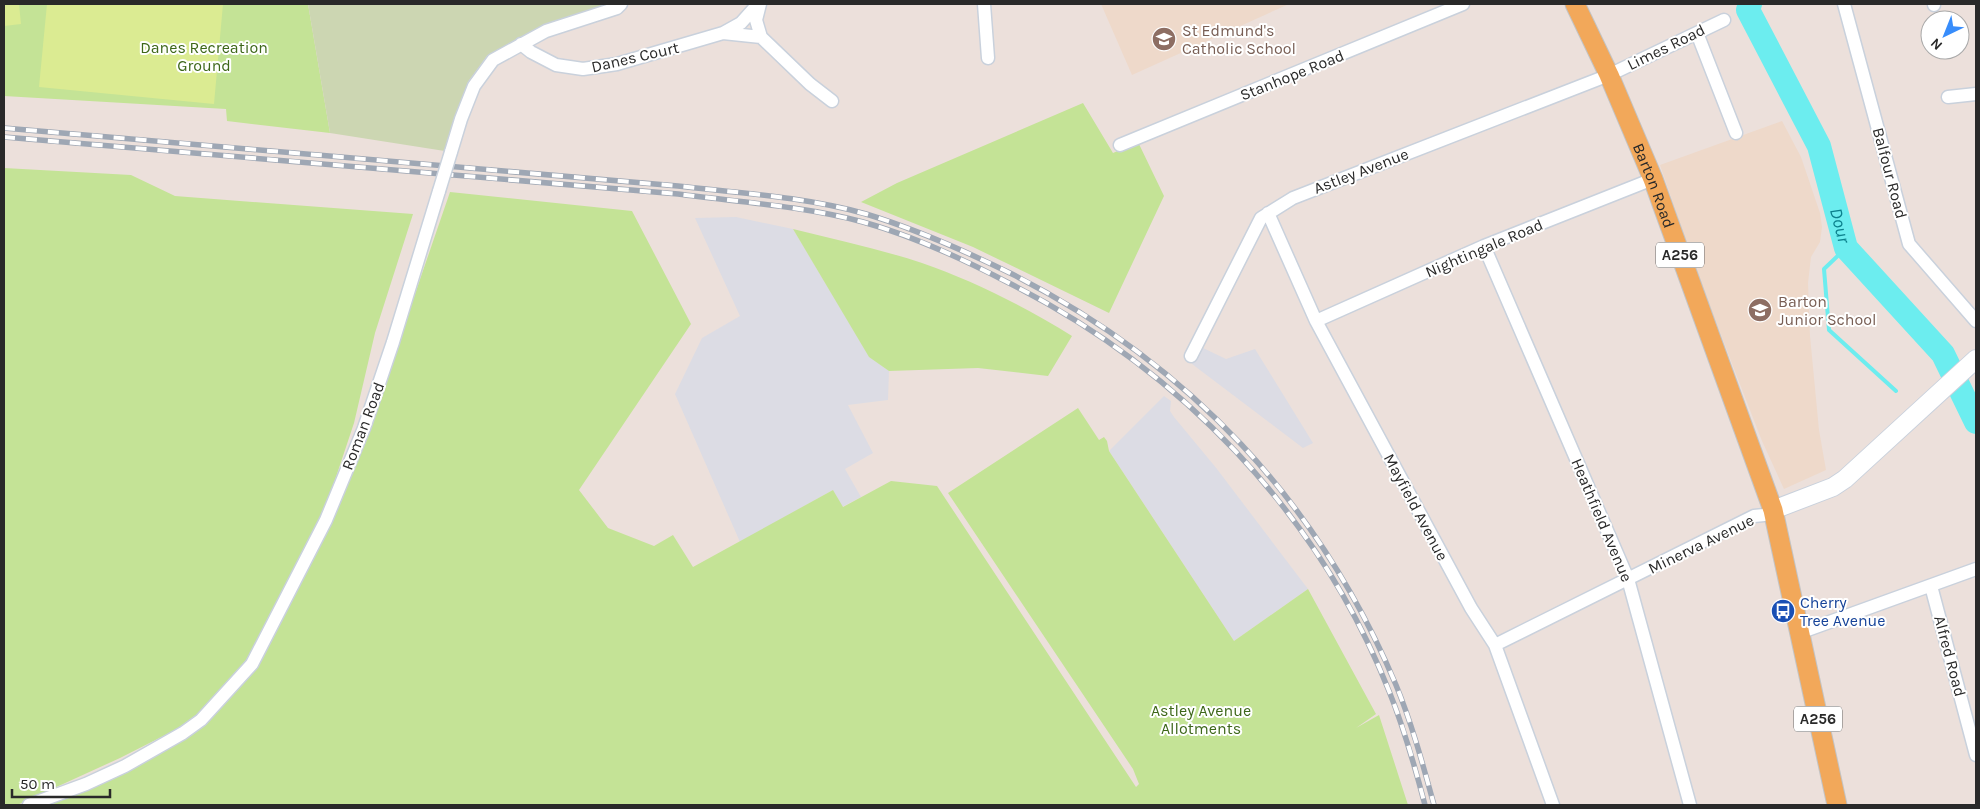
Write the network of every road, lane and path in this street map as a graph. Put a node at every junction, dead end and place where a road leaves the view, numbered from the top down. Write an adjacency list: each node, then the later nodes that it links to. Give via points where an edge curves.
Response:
1 (621, 4): 11 (street, Roman Road, via 546,31)
2 (759, 4): 9 (street, Danes Court); 10 (street, Danes Court, via 756,20)
3 (984, 4): 12 (street)
4 (1464, 4): 18 (street, Stanhope Road)
5 (1575, 4): 13 (main road, Barton Road / A256)
6 (1844, 4): 23 (street, Balfour Road, via 1909,244)
7 (1724, 20): 8 (street, Limes Road)
8 (1697, 33): 13 (street, Limes Road); 17 (street)
9 (723, 34): 10 (street, Danes Court); 11 (street, Danes Court, via 644,57 583,69 556,65)
10 (761, 37): 16 (street)
11 (521, 44): 33 (street, Roman Road, bridge, via 493,60 474,86 364,428 324,524 252,664 201,720 183,733 125,766)
12 (988, 58)
13 (1609, 75): 19 (main road, Barton Road / A256); 20 (street, Astley Avenue, via 1293,198)
14 (1976, 94): 15 (street)
15 (1948, 97)
16 (832, 101)
17 (1736, 133)
18 (1120, 145)
19 (1653, 179): 21 (street, Nightingale Road); 26 (main road, Barton Road / A256)
20 (1268, 212): 22 (street, Mayfield Avenue); 24 (street, Astley Avenue, via 1261,218)
21 (1484, 246): 22 (street, Nightingale Road); 28 (street, Heathfield Avenue)
22 (1316, 321): 31 (street, Mayfield Avenue, via 1471,608)
23 (1976, 321)
24 (1191, 356)
25 (1974, 361): 26 (street, via 1845,479 1833,487)
26 (1773, 510): 28 (street, Minerva Avenue, via 1754,516); 30 (main road, A256)
27 (1976, 568): 29 (street)
28 (1628, 579): 31 (street, Minerva Avenue); 35 (street, Heathfield Avenue)
29 (1931, 586): 30 (street); 32 (street, Alfred Road)
30 (1799, 632): 36 (main road, A256)
31 (1495, 645): 34 (street, Mayfield Avenue)
32 (1976, 755)
33 (29, 805)
34 (1553, 805)
35 (1690, 805)
36 (1837, 805)

